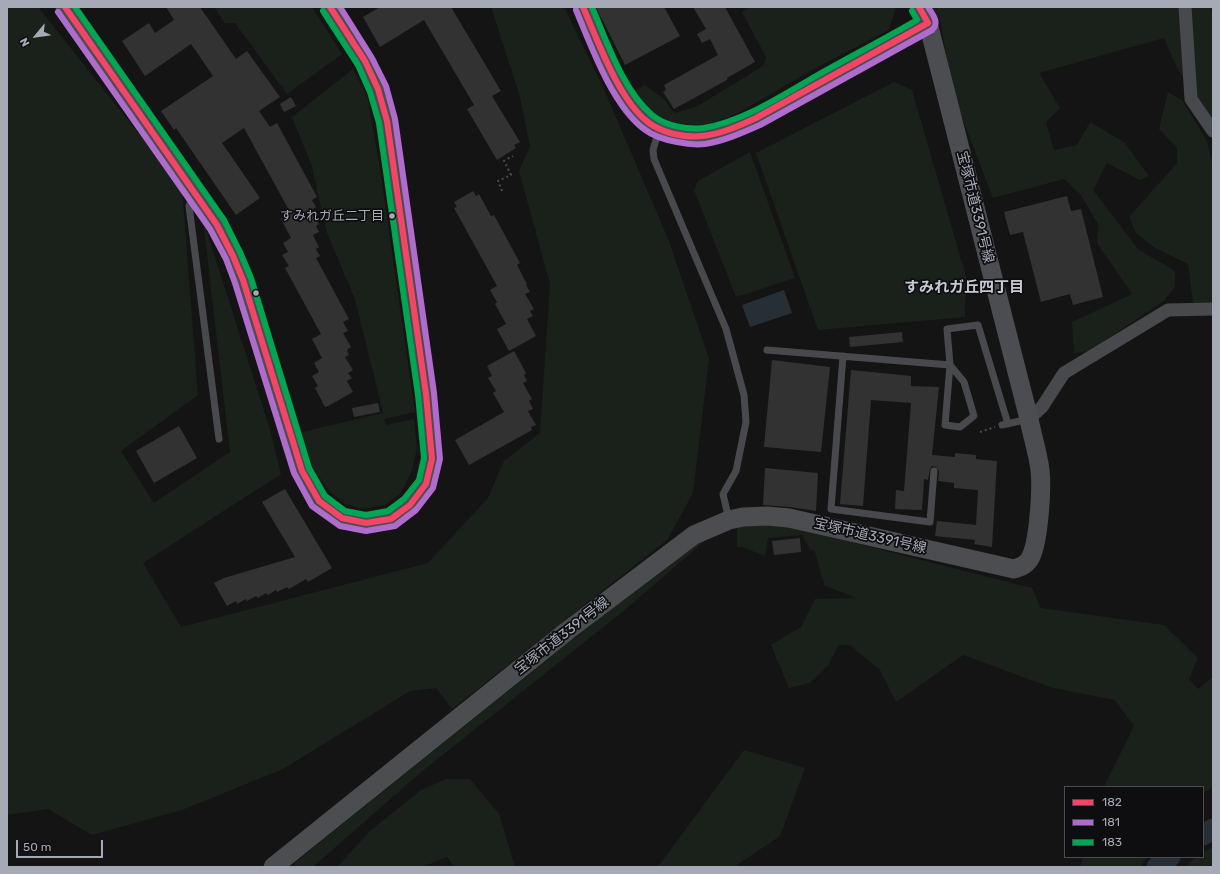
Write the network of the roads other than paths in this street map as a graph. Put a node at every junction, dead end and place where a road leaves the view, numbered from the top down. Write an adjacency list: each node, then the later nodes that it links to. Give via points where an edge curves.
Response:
1 (65, 7): 8 (street)
2 (330, 7): 8 (street, via 365,61 378,89 387,121 426,394 432,459 426,484 410,505 391,519 366,523 342,518 319,501 302,471 243,280 217,225)
3 (583, 7): 6 (street, via 628,100 648,122)
4 (1185, 7): 7 (street, via 1191,99)
5 (923, 15): 6 (street, via 766,113 736,127 702,136 688,136); 13 (street, 宝塚市道3391号線)
6 (660, 128): 16 (lane, via 653,150 654,159 726,329 744,395 746,422 736,471 723,494)
7 (1213, 131)
8 (194, 191): 14 (lane, via 189,206)
9 (1213, 310): 13 (street, via 1168,310 1064,374 1042,407)
10 (767, 350): 11 (lane)
11 (843, 356): 12 (lane); 15 (lane, via 831,509 930,522)
12 (950, 365): 12 (lane, via 964,382 974,416 960,427 944,425); 13 (lane, via 947,329 978,325 1005,425)
13 (1028, 419): 16 (street, 宝塚市道3391号線, via 1040,469 1041,495 1034,550 1024,566 1014,569 788,518 767,516)
14 (219, 439)
15 (934, 471)
16 (729, 520): 17 (street, 宝塚市道3391号線, via 694,535 567,631)
17 (273, 867)

